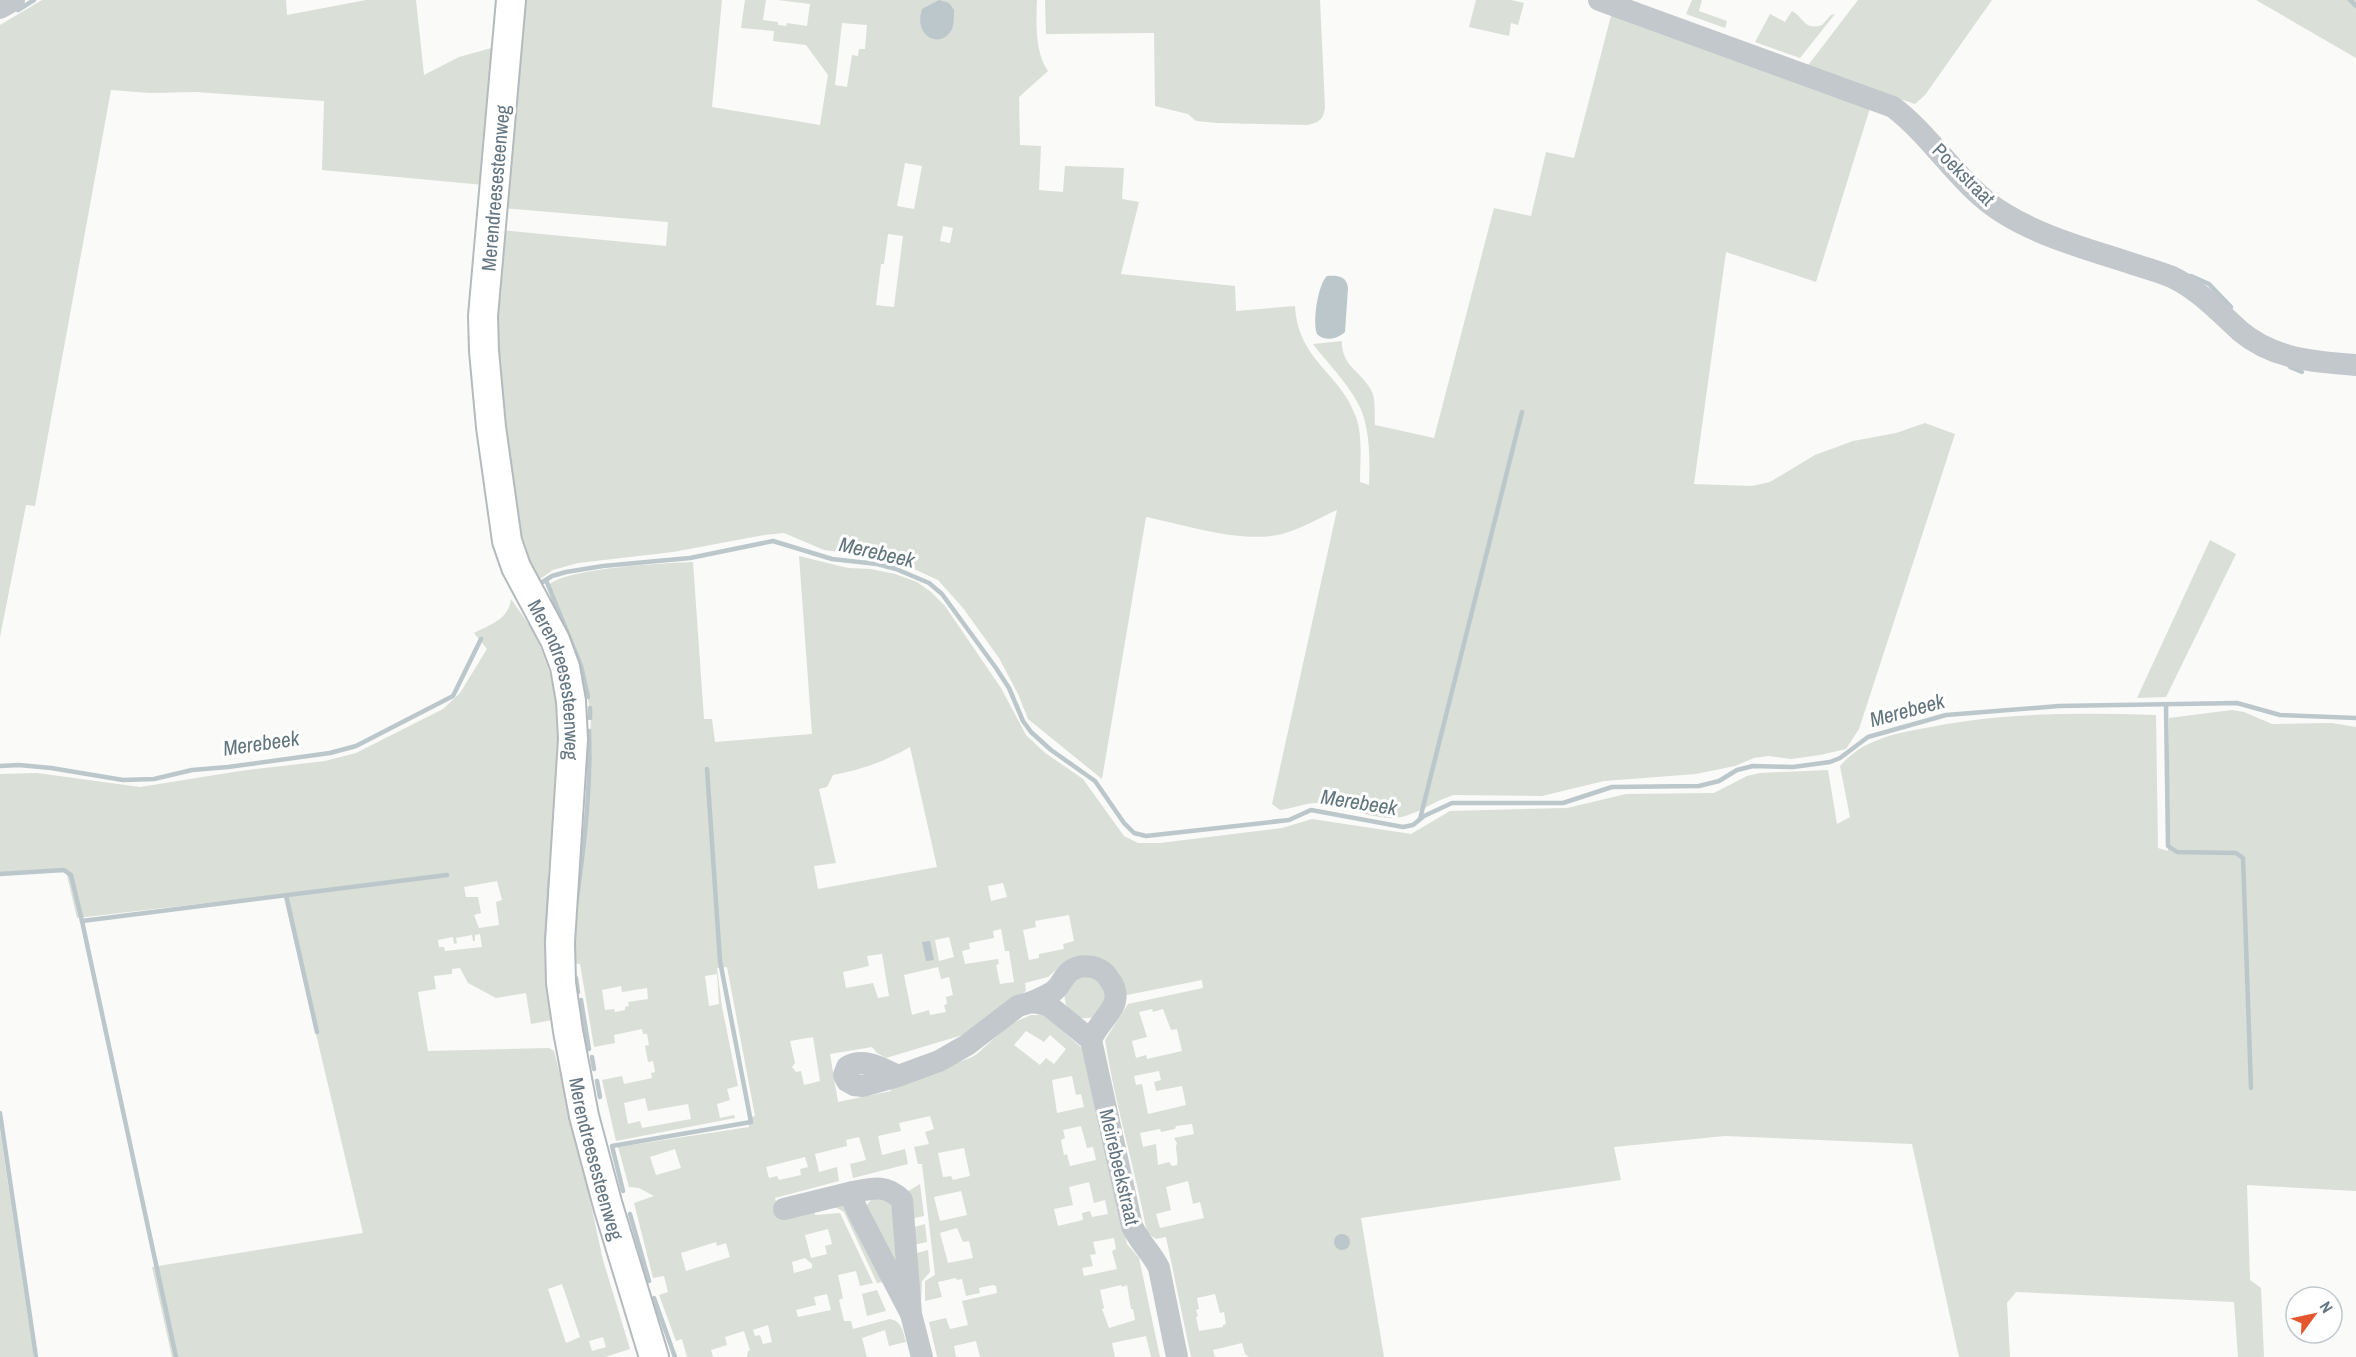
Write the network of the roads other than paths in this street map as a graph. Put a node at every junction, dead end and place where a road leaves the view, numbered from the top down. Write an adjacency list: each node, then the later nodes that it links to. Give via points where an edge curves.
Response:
1 (14, 0): 4 (street)
2 (511, 0): 12 (main road, Merendreesesteenweg, via 483,316 491,427 507,541 516,567 555,640 569,689 573,739 560,942 561,983 584,1116)
3 (1599, 0): 5 (street, Poekstraat, via 1893,107 1986,201 2005,214 2068,242 2172,277 2196,291 2252,340 2278,354)
4 (0, 8)
5 (2356, 365)
6 (1032, 1002): 7 (street, via 1048,1005); 7 (street, via 1056,989 1073,969 1098,969 1115,987 1116,1000); 8 (street, via 1018,1006 939,1061)
7 (1091, 1040): 14 (street, Meirebeekstraat, via 1132,1226 1159,1268)
8 (898, 1076)
9 (853, 1192): 10 (street); 11 (street, via 859,1214); 11 (street, via 879,1187 893,1191 902,1200)
10 (784, 1209)
11 (911, 1314): 13 (street)
12 (654, 1357)
13 (922, 1357)
14 (1177, 1357)

